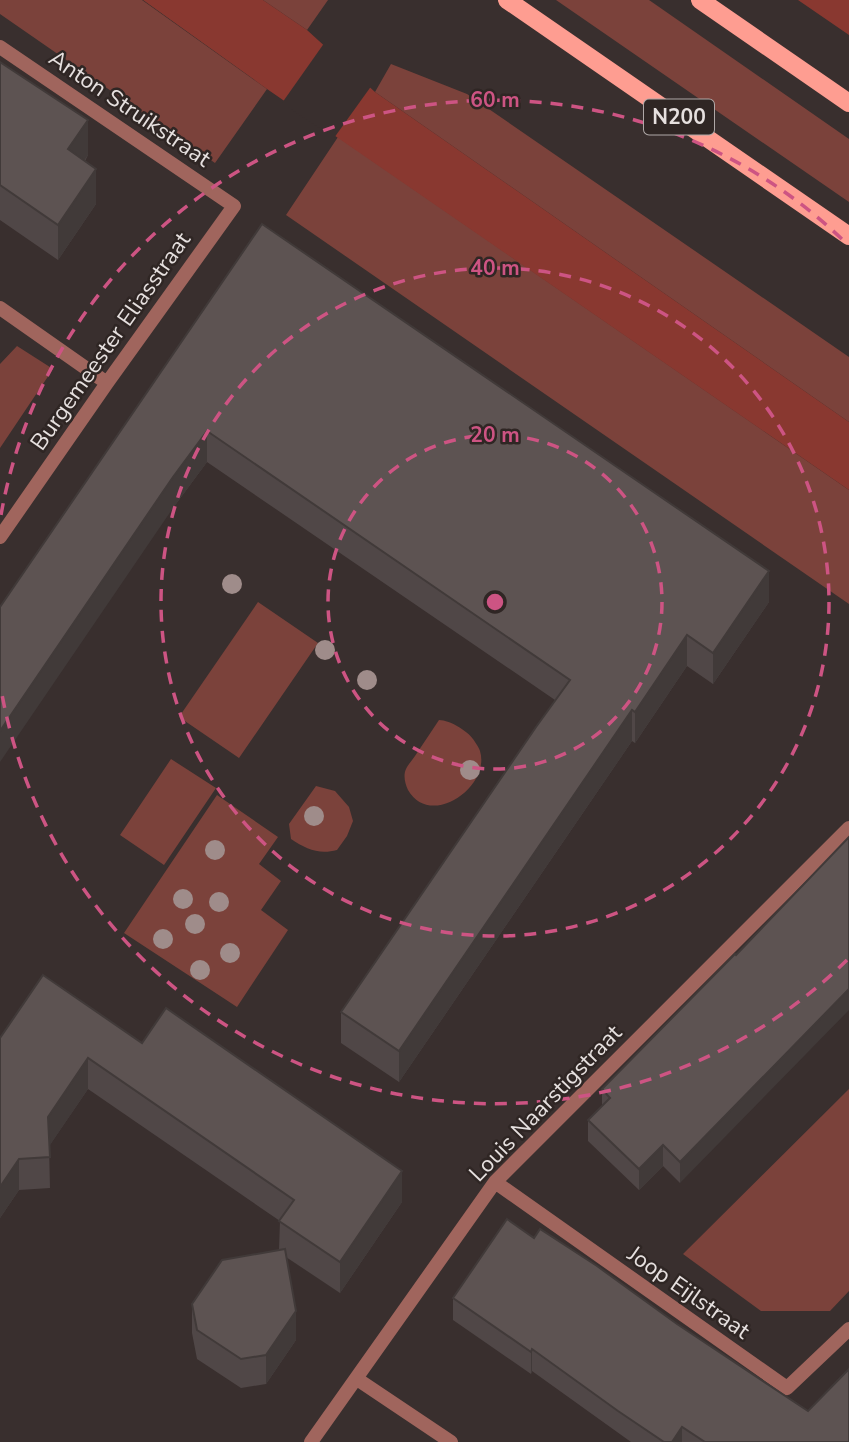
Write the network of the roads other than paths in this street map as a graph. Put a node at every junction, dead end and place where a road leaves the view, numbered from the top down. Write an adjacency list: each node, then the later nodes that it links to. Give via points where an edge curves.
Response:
1 (507, 0): 6 (main road, N200)
2 (701, 0): 4 (main road)
3 (0, 47): 5 (street, Anton Struikstraat)
4 (849, 103)
5 (234, 206): 8 (street, Burgemeester Eliasstraat)
6 (849, 236)
7 (0, 308): 8 (street)
8 (107, 383): 9 (street, Burgemeester Eliasstraat)
9 (0, 537)
10 (849, 828): 11 (street, Louis Naarstigstraat)
11 (495, 1182): 12 (street, Joop Eijlstraat, via 787,1388); 13 (street, Louis Naarstigstraat)
12 (849, 1329)
13 (358, 1379): 14 (street, Louis Naarstigstraat); 15 (street)
14 (311, 1442)
15 (451, 1442)

